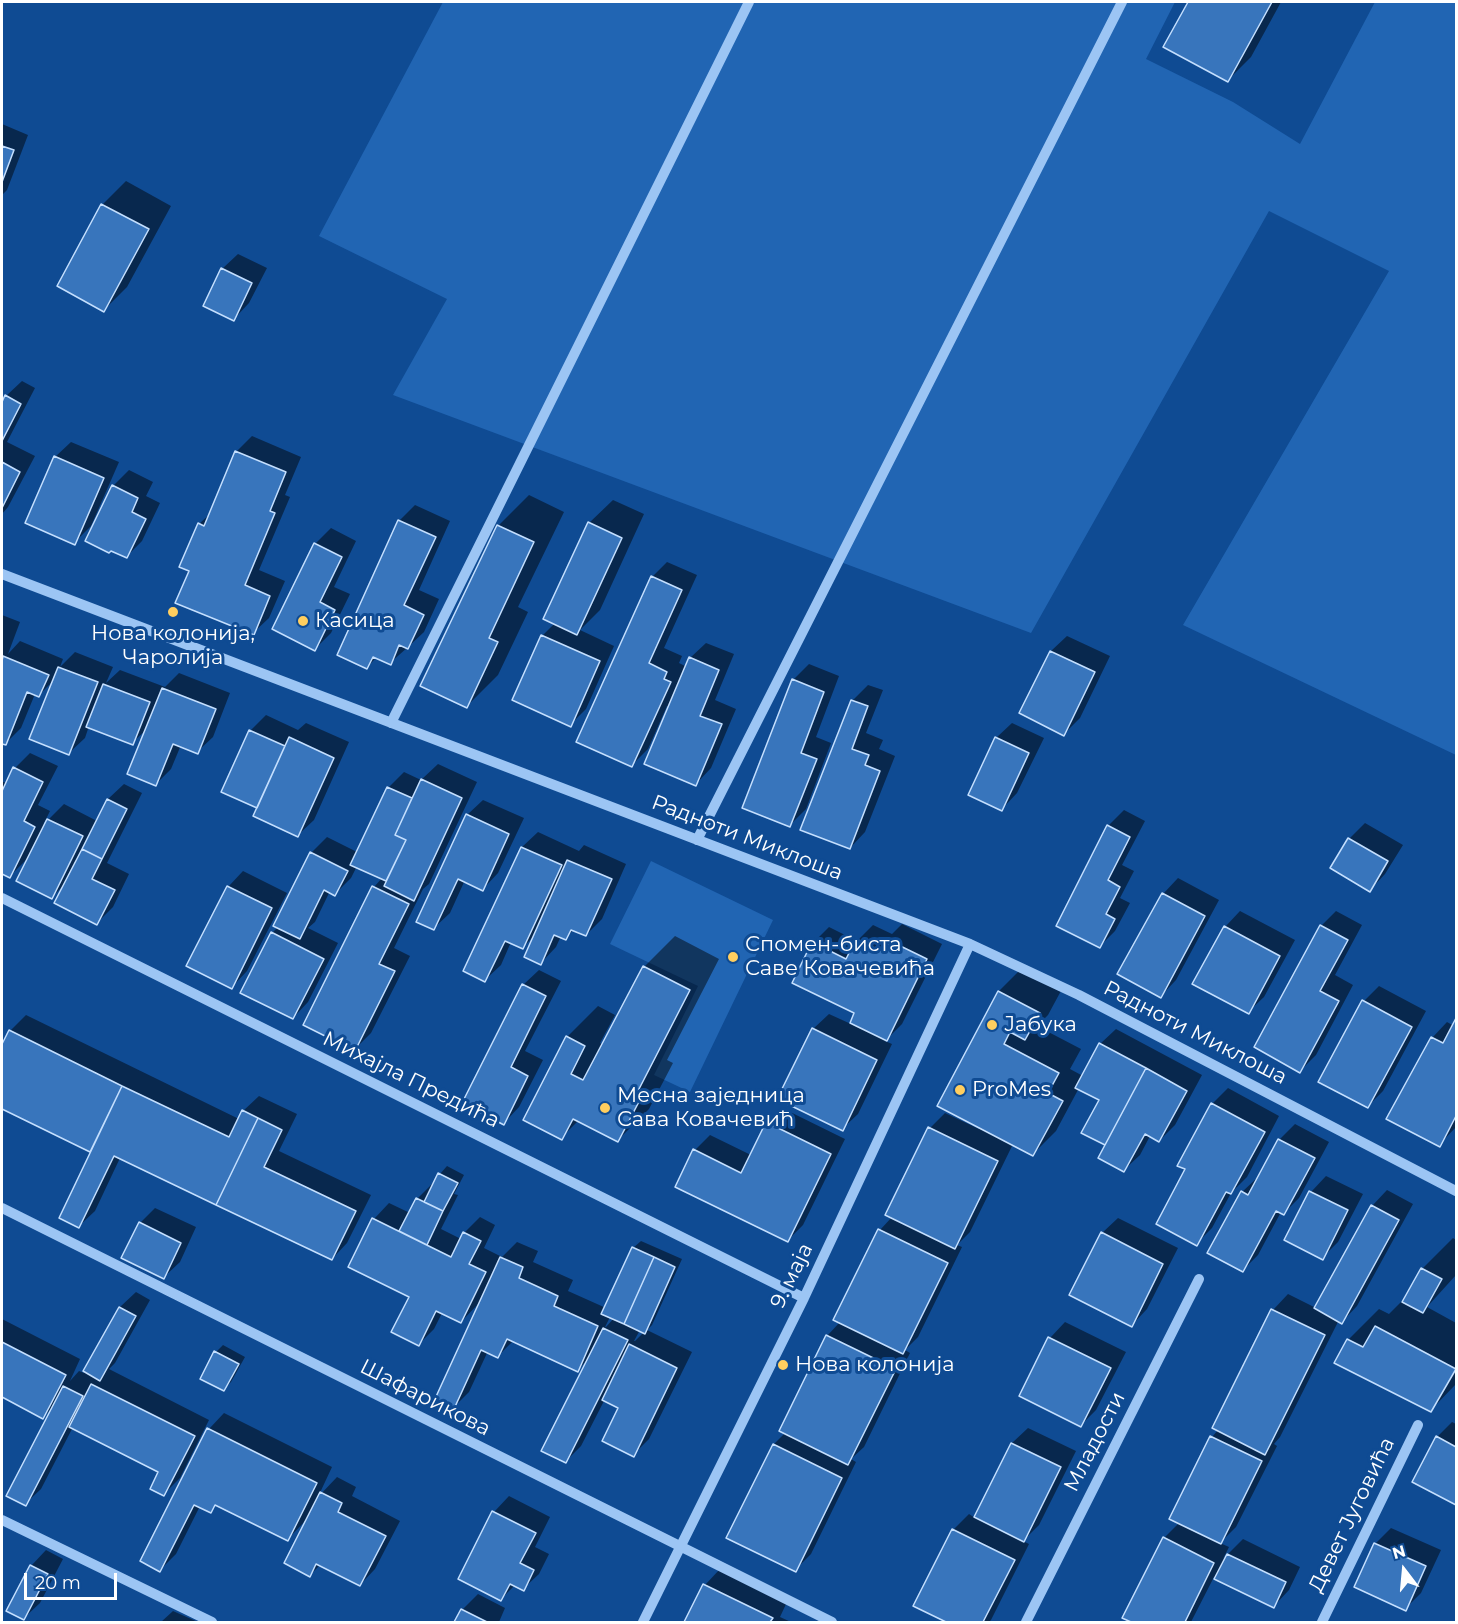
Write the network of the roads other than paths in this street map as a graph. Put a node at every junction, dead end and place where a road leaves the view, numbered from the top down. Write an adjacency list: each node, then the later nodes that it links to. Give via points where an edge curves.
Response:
1 (749, 2): 4 (street)
2 (1122, 2): 5 (street)
3 (2, 574): 4 (street, Радноти Миклоша)
4 (391, 723): 5 (street, Радноти Миклоша)
5 (697, 840): 7 (street, Радноти Миклоша)
6 (2, 898): 11 (street, Михајла Предића)
7 (970, 944): 8 (street, Радноти Миклоша, via 1079,995); 11 (street, 9. маја)
8 (1456, 1191)
9 (2, 1208): 14 (street, Шафарикова)
10 (1199, 1279): 18 (street, Младости)
11 (804, 1298): 14 (street, 9. маја)
12 (1418, 1425): 19 (street, Девет Југовића)
13 (2, 1520): 15 (street)
14 (680, 1548): 16 (street, 9. маја); 17 (street, Шафарикова)
15 (212, 1623)
16 (643, 1623)
17 (832, 1623)
18 (1026, 1623)
19 (1322, 1623)

